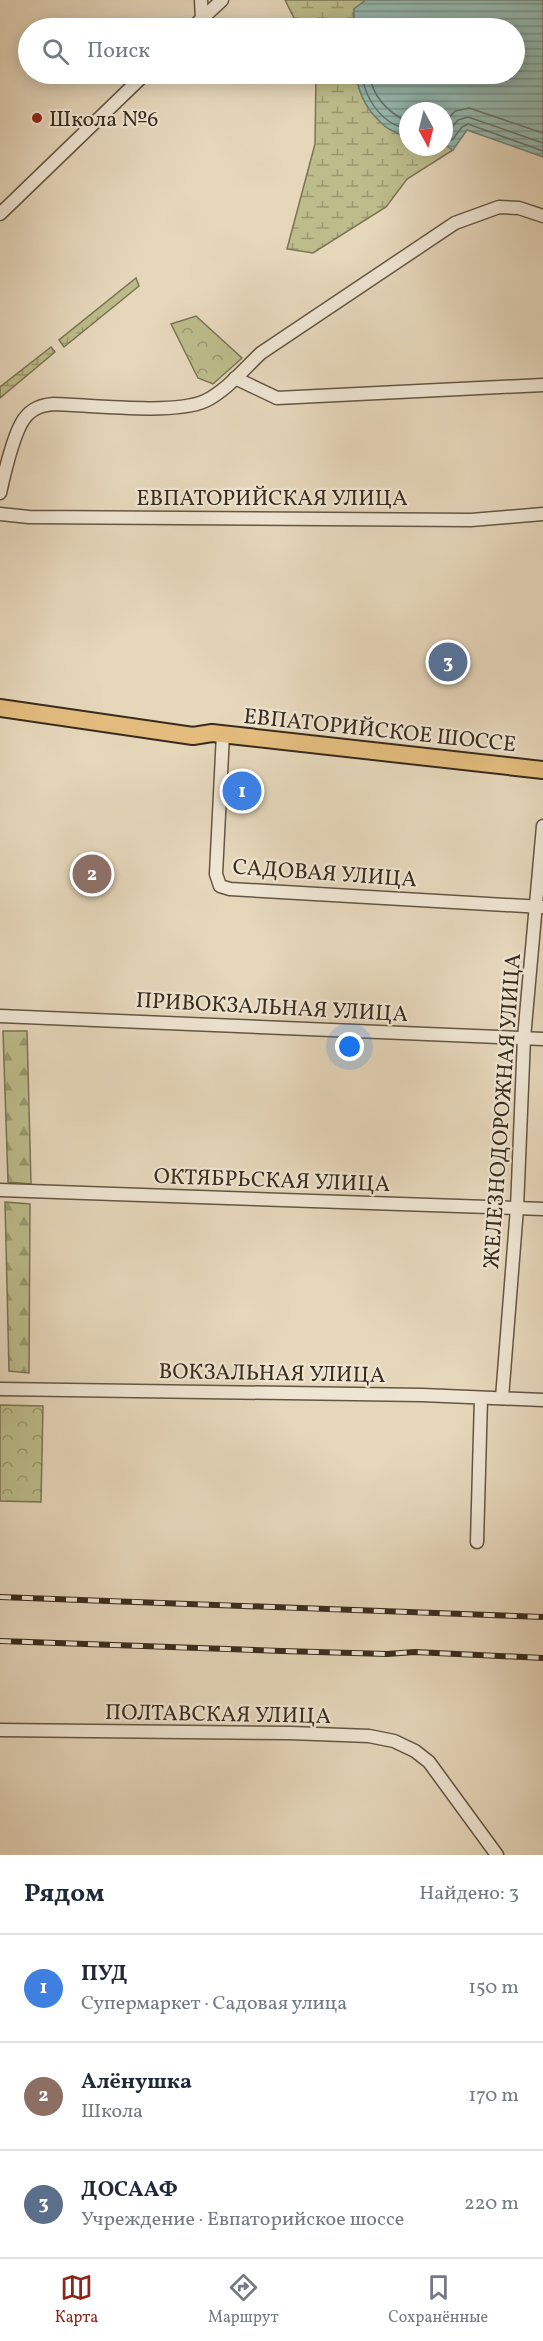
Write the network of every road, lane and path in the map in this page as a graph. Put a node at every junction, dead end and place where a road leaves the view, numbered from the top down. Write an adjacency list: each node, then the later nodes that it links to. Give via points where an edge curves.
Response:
1 (201, 0): 3 (street)
2 (222, 0): 4 (street)
3 (202, 18)
4 (203, 18)
5 (135, 84): 6 (street)
6 (0, 214)
7 (543, 216): 8 (street, via 519,208 499,207 455,223 261,353)
8 (235, 378): 9 (street, via 276,398); 10 (street, via 211,398 186,406 54,404 36,408 24,419)
9 (543, 385)
10 (0, 493)
11 (0, 514): 12 (street, ЕВПАТОРИЙСКАЯ УЛИЦА, via 471,520)
12 (543, 514)
13 (0, 699): 15 (main road, ЕВПАТОРИЙСКОЕ ШОССЕ, via 193,724)
14 (0, 708): 15 (main road, ЕВПАТОРИЙСКОЕ ШОССЕ, via 193,736)
15 (217, 734): 16 (main road, ЕВПАТОРИЙСКОЕ ШОССЕ); 18 (street, САДОВАЯ УЛИЦА, via 216,874 220,886)
16 (543, 770)
17 (543, 826): 18 (street, ЖЕЛЕЗНОДОРОЖНАЯ УЛИЦА)
18 (540, 907): 20 (street, ЖЕЛЕЗНОДОРОЖНАЯ УЛИЦА)
19 (0, 1016): 20 (street, ПРИВОКЗАЛЬНАЯ УЛИЦА)
20 (524, 1038): 21 (street, ПРИВОКЗАЛЬНАЯ УЛИЦА); 23 (street, ЖЕЛЕЗНОДОРОЖНАЯ УЛИЦА)
21 (543, 1039)
22 (0, 1190): 23 (street, ОКТЯБРЬСКАЯ УЛИЦА)
23 (517, 1208): 24 (street, ОКТЯБРЬСКАЯ УЛИЦА); 27 (street, ЖЕЛЕЗНОДОРОЖНАЯ УЛИЦА)
24 (543, 1209)
25 (0, 1389): 26 (street, ВОКЗАЛЬНАЯ УЛИЦА)
26 (481, 1398): 27 (street, ВОКЗАЛЬНАЯ УЛИЦА); 29 (street)
27 (502, 1398): 28 (street, ВОКЗАЛЬНАЯ УЛИЦА)
28 (543, 1400)
29 (477, 1542)
30 (0, 1730): 31 (street, ПОЛТАВСКАЯ УЛИЦА, via 290,1733 369,1736 394,1741 429,1762)
31 (497, 1855)

